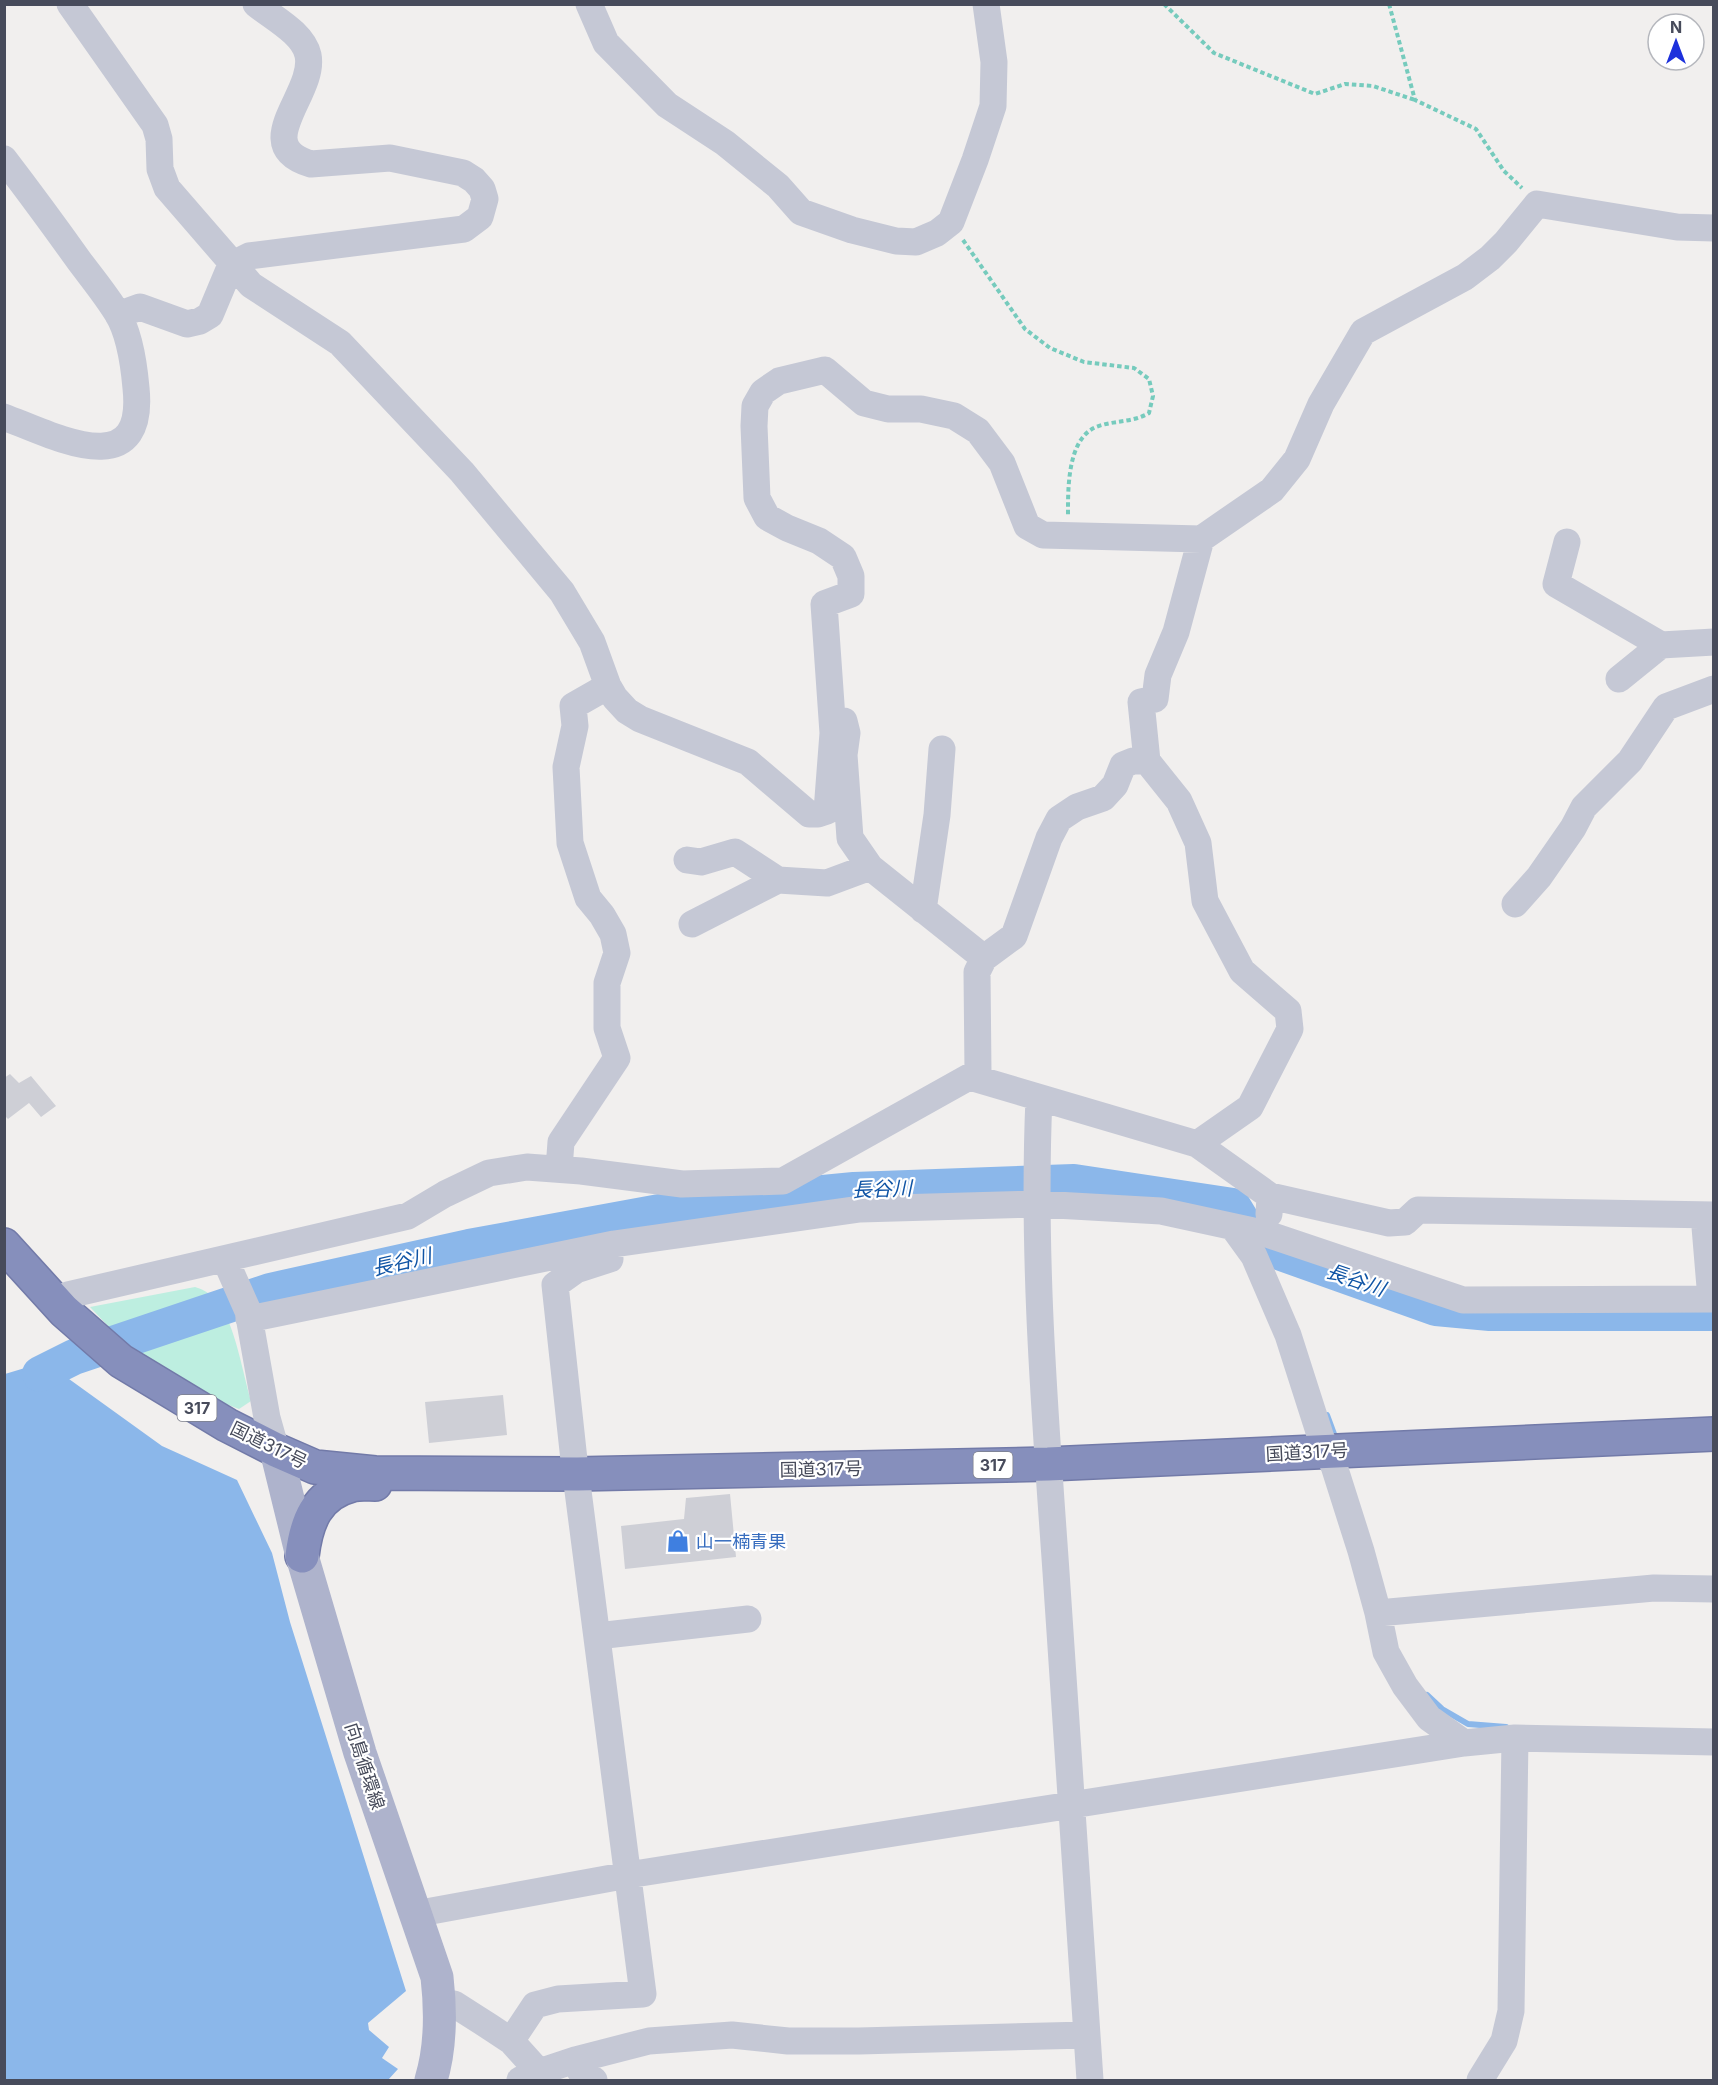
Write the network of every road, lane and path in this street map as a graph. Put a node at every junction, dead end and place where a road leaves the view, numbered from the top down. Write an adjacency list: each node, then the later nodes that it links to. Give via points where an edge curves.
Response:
1 (70, 4): 12 (street, via 155,125 160,169 167,188)
2 (256, 4): 12 (street, via 300,40 308,54 309,72 283,133 284,145 298,160 311,164 390,158 463,173 483,189 485,199 480,217 464,229 249,256)
3 (589, 4): 10 (street, via 606,44 667,105 725,143 778,186 801,212 896,242 916,242)
4 (986, 4): 10 (street, via 994,62 993,106)
5 (1164, 4): 7 (path, via 1214,53 1316,94 1345,84 1364,85)
6 (1389, 4): 7 (path)
7 (1415, 100): 9 (path, via 1476,129 1504,171)
8 (4, 159): 13 (street)
9 (1537, 204): 11 (street, via 1677,227); 16 (street, via 1506,242 1465,277 1364,332 1321,405 1297,459 1272,490)
10 (951, 222): 15 (path, via 1024,329 1050,348 1084,362 1134,368 1149,379 1153,396 1149,413 1139,419 1095,427 1083,436 1068,478)
11 (1713, 228)
12 (233, 264): 13 (street, via 210,315 200,321 187,324 140,308); 21 (street, via 251,285 340,343 462,472 562,592 592,642)
13 (118, 315): 14 (street, via 134,370 137,402 133,427 122,442 93,447 62,440)
14 (4, 417)
15 (1068, 536): 16 (street); 23 (street, via 1043,534 1027,526 1002,463 978,431 954,416 864,403 825,370 779,381 763,392 755,406 754,426 758,498 767,517 843,557 851,576 851,594 824,604)
16 (1201, 539): 25 (street, via 1176,632 1158,675 1155,699 1141,702)
17 (1567, 542): 19 (street, via 1556,584)
18 (1713, 642): 19 (street)
19 (1661, 645): 20 (street)
20 (1619, 679)
21 (608, 686): 23 (street, via 627,711 748,762 809,813 826,811); 36 (street, via 573,706 575,726 566,767 570,843 588,898 613,934 617,953 607,983 607,1028 617,1058 561,1142)
22 (1713, 689): 29 (street, via 1666,707 1630,761 1584,807 1539,877)
23 (833, 733): 27 (street, via 839,722 844,721 850,838)
24 (942, 749): 30 (street)
25 (1147, 761): 32 (street, via 1123,765 1115,785 1103,798 1077,807 1059,819 1014,936); 35 (street, via 1179,801 1198,843 1205,901 1242,971 1288,1011 1290,1029 1250,1107)
26 (687, 860): 28 (street, via 701,862 735,852)
27 (870, 867): 28 (street, via 827,884); 30 (street)
28 (777, 879): 31 (street)
29 (1515, 904)
30 (923, 910): 32 (street)
31 (692, 924)
32 (984, 958): 33 (street, via 977,972 978,1072)
33 (970, 1077): 34 (street); 36 (street, via 783,1181 682,1184)
34 (1039, 1098): 35 (street); 38 (street)
35 (1197, 1144): 37 (street)
36 (560, 1169): 44 (street, via 527,1167 489,1173 408,1216)
37 (1270, 1196): 39 (street, via 1389,1223 1405,1222 1418,1210); 41 (street)
38 (1038, 1200): 40 (street, via 1161,1211); 42 (street, via 860,1209); 51 (street, via 1037,1272)
39 (1709, 1215): 45 (street)
40 (1233, 1227): 41 (street); 50 (street, via 1254,1256 1273,1296)
41 (1267, 1234): 45 (street, via 1463,1300)
42 (614, 1244): 47 (street); 52 (street, via 614,1258 576,1270 555,1285)
43 (4, 1245): 46 (highway, 国道317号 / 317)
44 (227, 1263): 46 (street, via 68,1295); 47 (street)
45 (1712, 1299)
46 (59, 1306): 49 (highway, 国道317号 / 317, via 121,1361)
47 (248, 1315): 49 (street)
48 (1713, 1434): 50 (highway, 国道317号 / 317)
49 (276, 1450): 52 (highway, 国道317号 / 317, via 315,1467 375,1473); 53 (main road, 向島循環線)
50 (1327, 1451): 51 (highway, 国道317号 / 317); 55 (street)
51 (1048, 1464): 52 (highway, 国道317号 / 317); 61 (street)
52 (577, 1474): 53 (highway, via 474,1485 353,1484 333,1492 312,1516); 57 (street)
53 (302, 1556): 63 (main road, 向島循環線, via 360,1753)
54 (1713, 1589): 55 (street, via 1654,1588)
55 (1378, 1613): 60 (street, via 1386,1652 1405,1686 1429,1718)
56 (748, 1619): 57 (street)
57 (597, 1635): 62 (street)
58 (1515, 1738): 59 (street); 60 (street); 72 (street, via 1511,2011 1503,2041)
59 (1713, 1742)
60 (1464, 1743): 61 (street)
61 (1072, 1805): 62 (street); 65 (street)
62 (628, 1875): 63 (street); 66 (street, via 643,1994 535,2005)
63 (415, 1914): 64 (main road, 向島循環線, via 437,1977)
64 (440, 2003): 66 (street, via 454,2004); 69 (main road, 向島循環線, via 438,2058)
65 (1087, 2035): 67 (street, via 858,2041 788,2041 732,2035 649,2041); 71 (street)
66 (511, 2041): 68 (street)
67 (575, 2060): 68 (street); 70 (street, via 580,2071)
68 (530, 2078)
69 (431, 2080)
70 (594, 2080)
71 (1090, 2080)
72 (1480, 2080)

